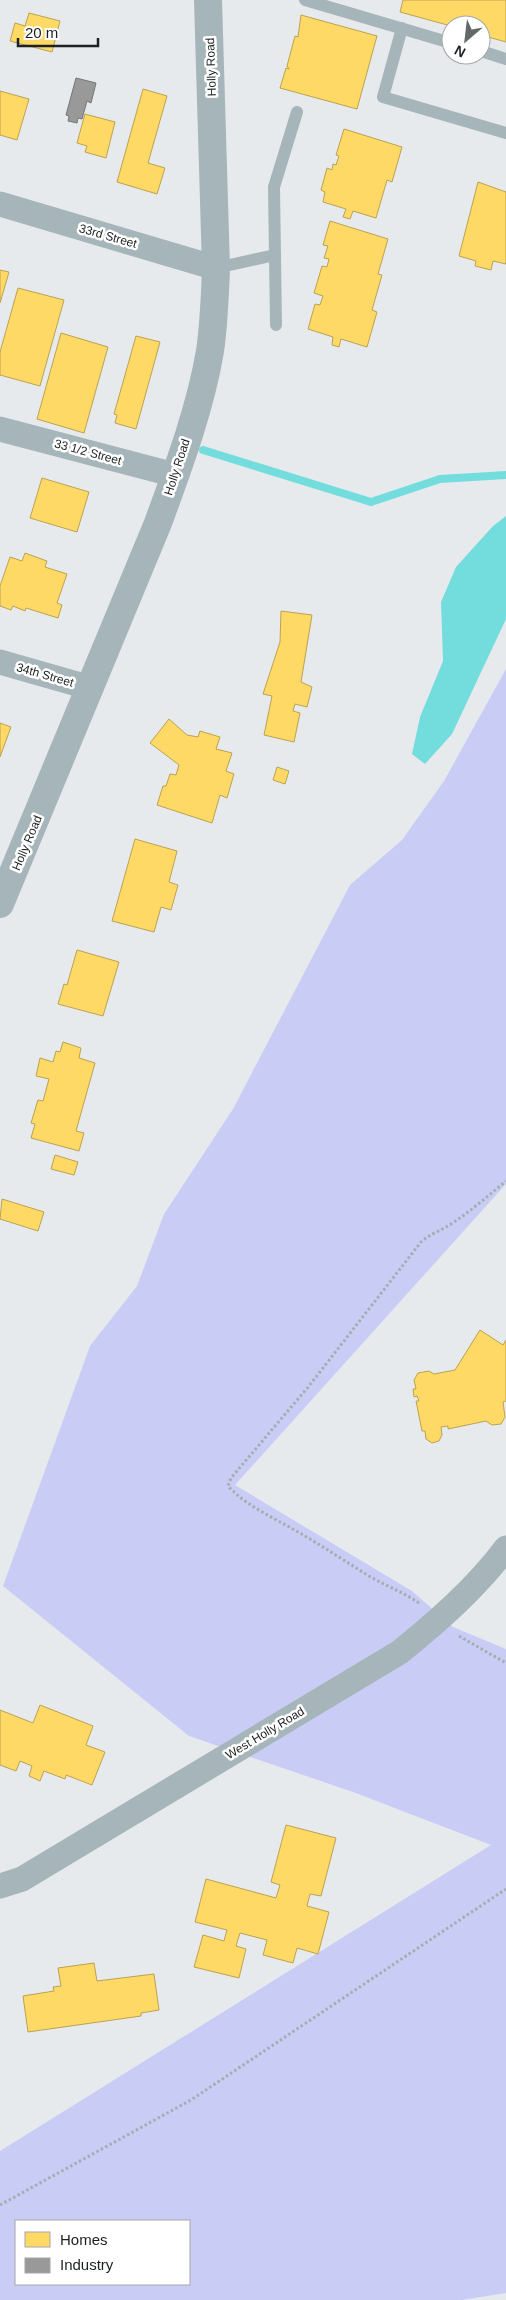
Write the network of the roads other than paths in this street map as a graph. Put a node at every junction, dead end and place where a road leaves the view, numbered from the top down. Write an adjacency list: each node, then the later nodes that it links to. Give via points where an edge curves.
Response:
1 (208, 0): 11 (street, Holly Road)
2 (305, 0): 3 (lane)
3 (402, 28): 4 (lane); 8 (lane, via 383,97)
4 (441, 40)
5 (491, 54): 6 (lane)
6 (506, 59)
7 (297, 112): 10 (lane, via 274,187)
8 (506, 133)
9 (0, 204): 11 (street, 33rd Street)
10 (275, 255): 11 (lane); 12 (lane)
11 (216, 268): 14 (street, Holly Road, via 210,352)
12 (276, 325)
13 (0, 429): 14 (street, 33 1/2 Street)
14 (176, 476): 16 (street, Holly Road)
15 (0, 662): 16 (street, 34th Street)
16 (91, 688): 17 (street, Holly Road)
17 (0, 904)
18 (506, 1548): 19 (street, West Holly Road, via 491,1568 439,1620 400,1652 22,1879)
19 (0, 1886)

